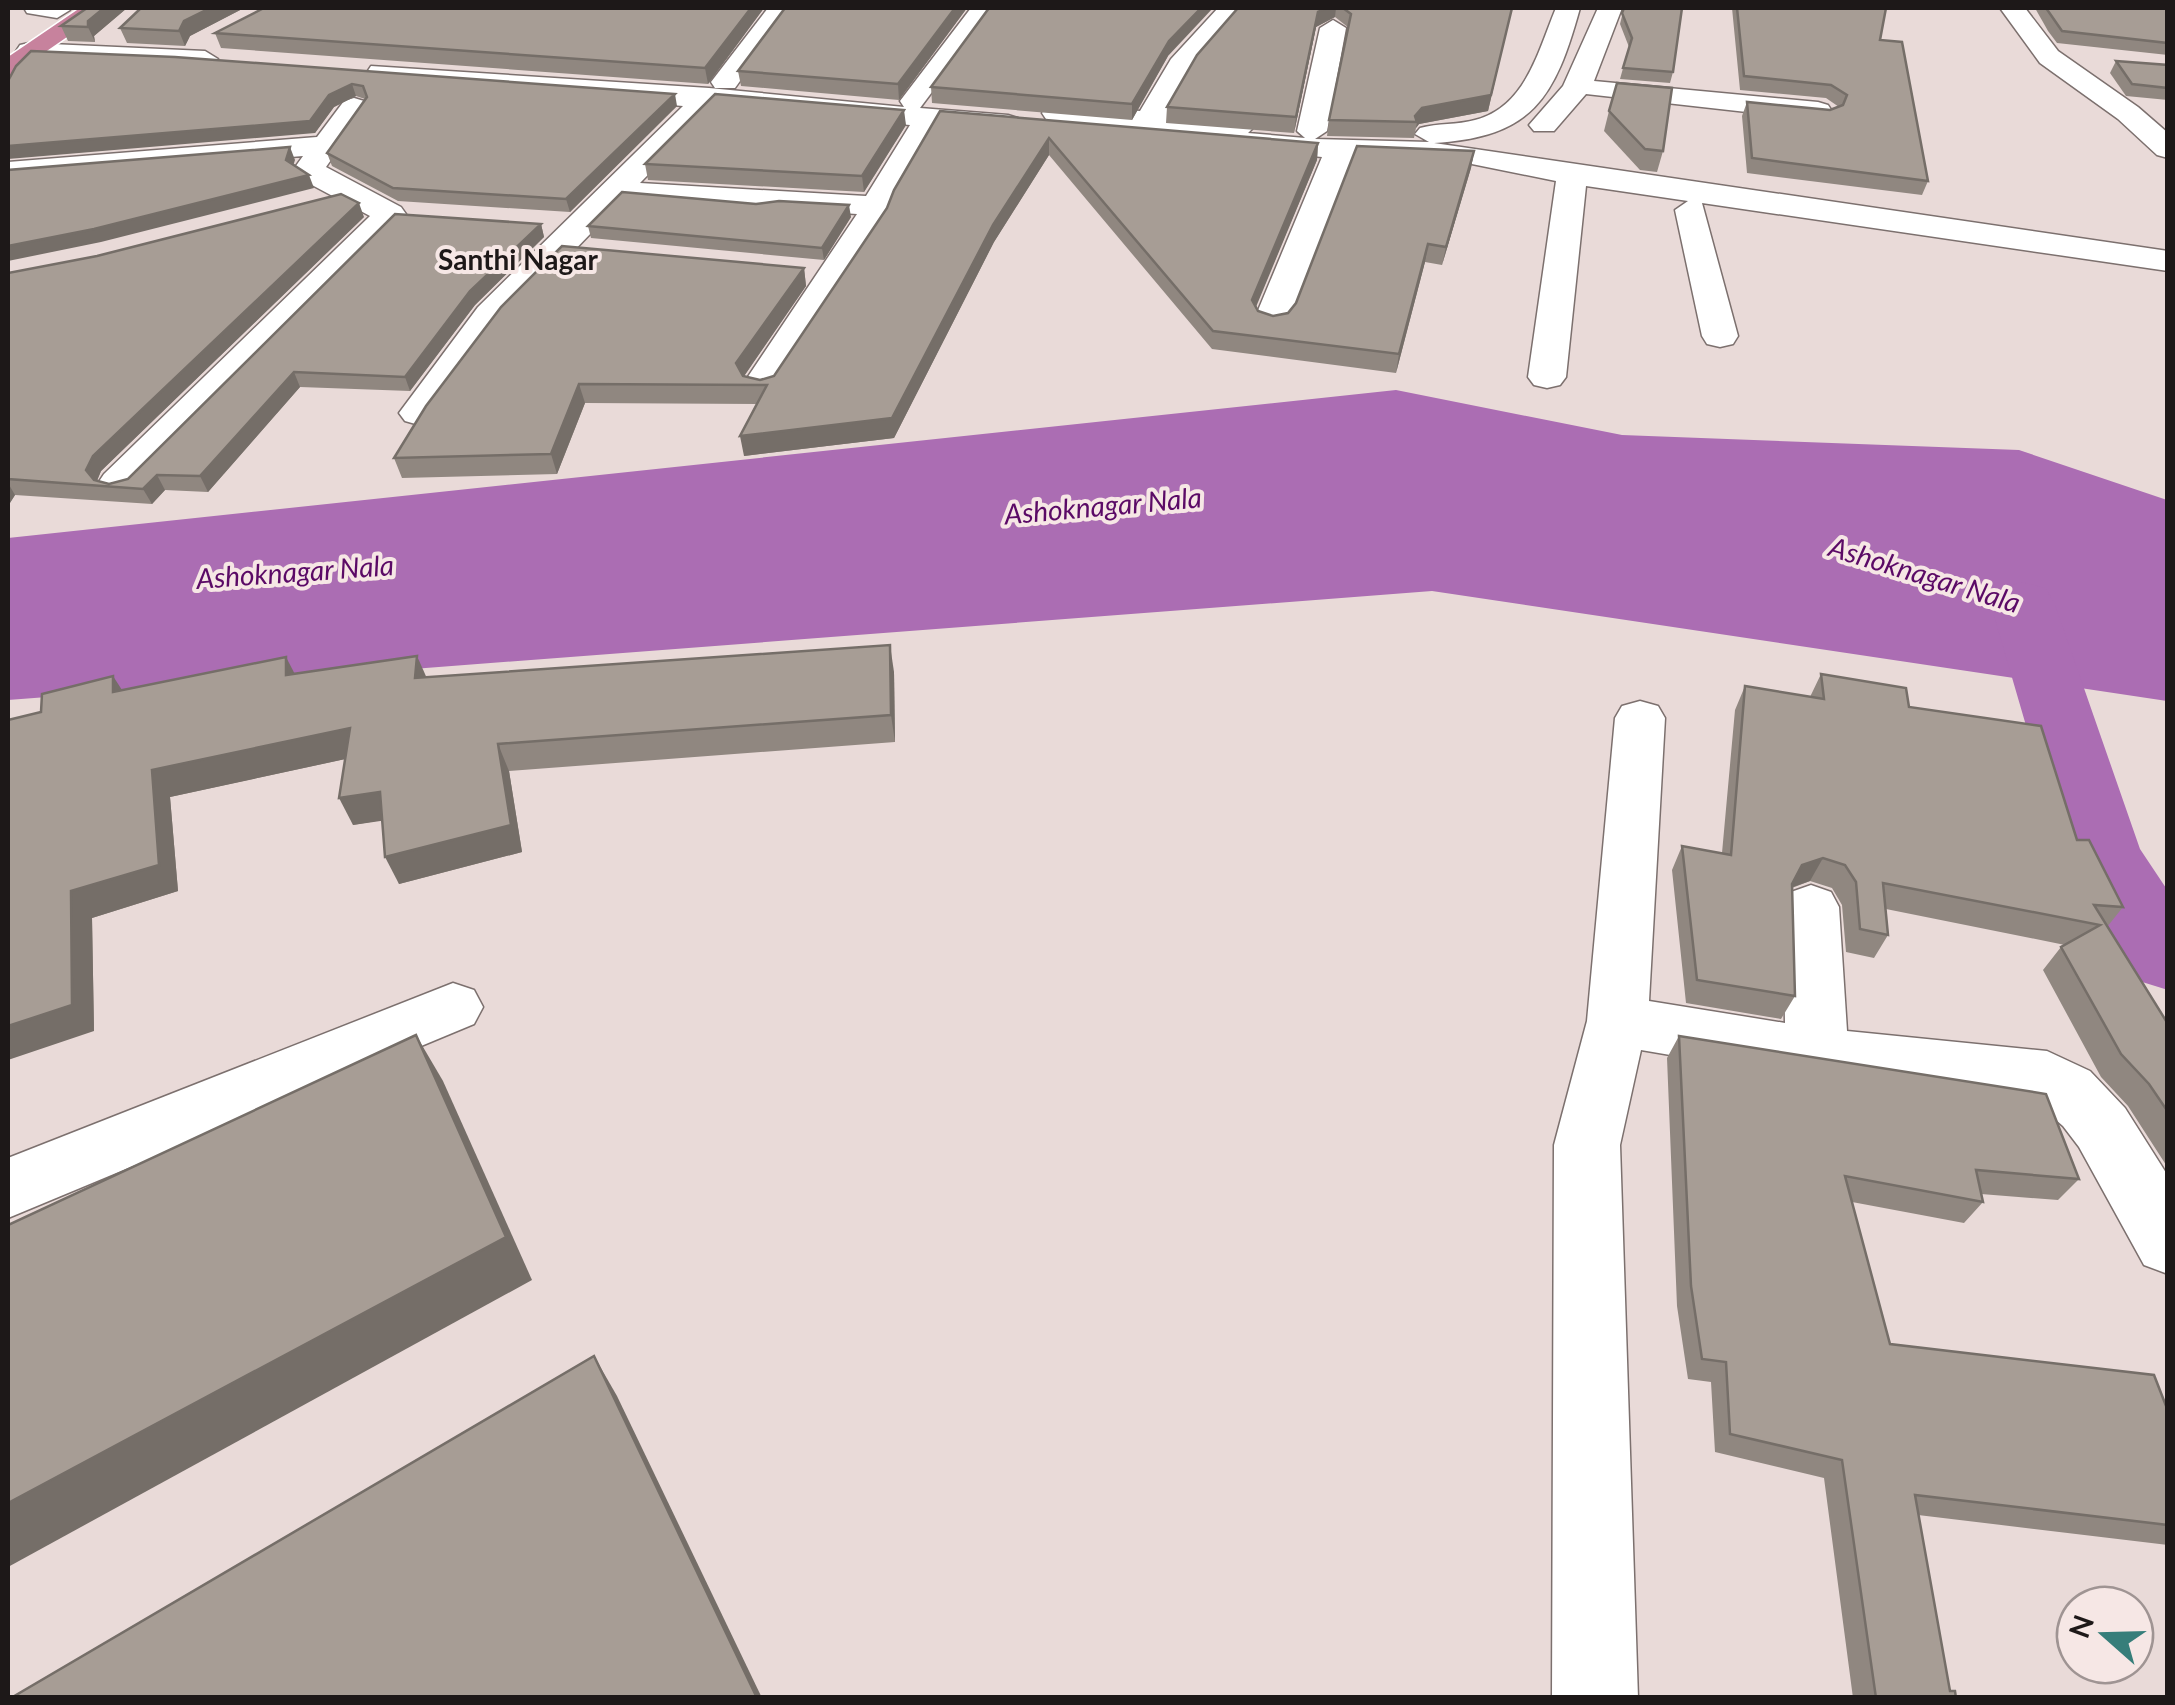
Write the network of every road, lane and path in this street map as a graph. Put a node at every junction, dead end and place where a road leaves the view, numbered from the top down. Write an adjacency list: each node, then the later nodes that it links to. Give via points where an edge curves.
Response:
1 (97, 8): 8 (highway)
2 (780, 8): 19 (street)
3 (984, 8): 21 (street)
4 (1568, 8): 26 (street, via 1549,64 1514,116 1476,130)
5 (1610, 8): 18 (street)
6 (2012, 8): 10 (street)
7 (1229, 10): 25 (street, via 1181,65)
8 (40, 26): 8 (street, via 220,47 116,34); 13 (highway)
9 (1333, 28): 27 (street, via 1327,42)
10 (2049, 57): 11 (street); 23 (street)
11 (2108, 61)
12 (356, 63): 19 (street)
13 (8, 72)
14 (114, 83): 15 (street)
15 (214, 83)
16 (43, 84): 17 (street)
17 (8, 85)
18 (1578, 87): 22 (street); 30 (street, via 1530,134)
19 (717, 89): 21 (street); 33 (street)
20 (354, 107): 28 (street)
21 (921, 110): 25 (street); 27 (street); 36 (street)
22 (1825, 111)
23 (2128, 113): 24 (street); 29 (street)
24 (2168, 117)
25 (1148, 120): 27 (street)
26 (1428, 134): 27 (street); 30 (street)
27 (1326, 140): 30 (street); 44 (street)
28 (328, 144): 31 (street); 34 (street, via 308,170)
29 (2168, 149)
30 (1458, 152): 32 (street)
31 (8, 171)
32 (1571, 181): 37 (street); 40 (street); 46 (street)
33 (614, 190): 36 (street); 48 (street, via 491,316)
34 (350, 193): 35 (street); 38 (street)
35 (300, 205)
36 (876, 206): 42 (street)
37 (1691, 210): 43 (street, via 1800,219); 45 (street)
38 (390, 214): 39 (street); 49 (street)
39 (428, 216)
40 (2168, 261)
41 (796, 271): 42 (street)
42 (836, 275): 47 (street)
43 (2110, 285)
44 (1272, 320)
45 (1720, 336)
46 (1547, 377)
47 (762, 384)
48 (419, 413)
49 (119, 484)
50 (1640, 718): 53 (street)
51 (1811, 907): 54 (street)
52 (452, 1008): 55 (street)
53 (1617, 1021): 54 (street); 57 (street, via 1588,1146)
54 (1817, 1054): 56 (street, via 2032,1074 2070,1088 2092,1110)
55 (8, 1188)
56 (2168, 1243)
57 (1595, 1698)

